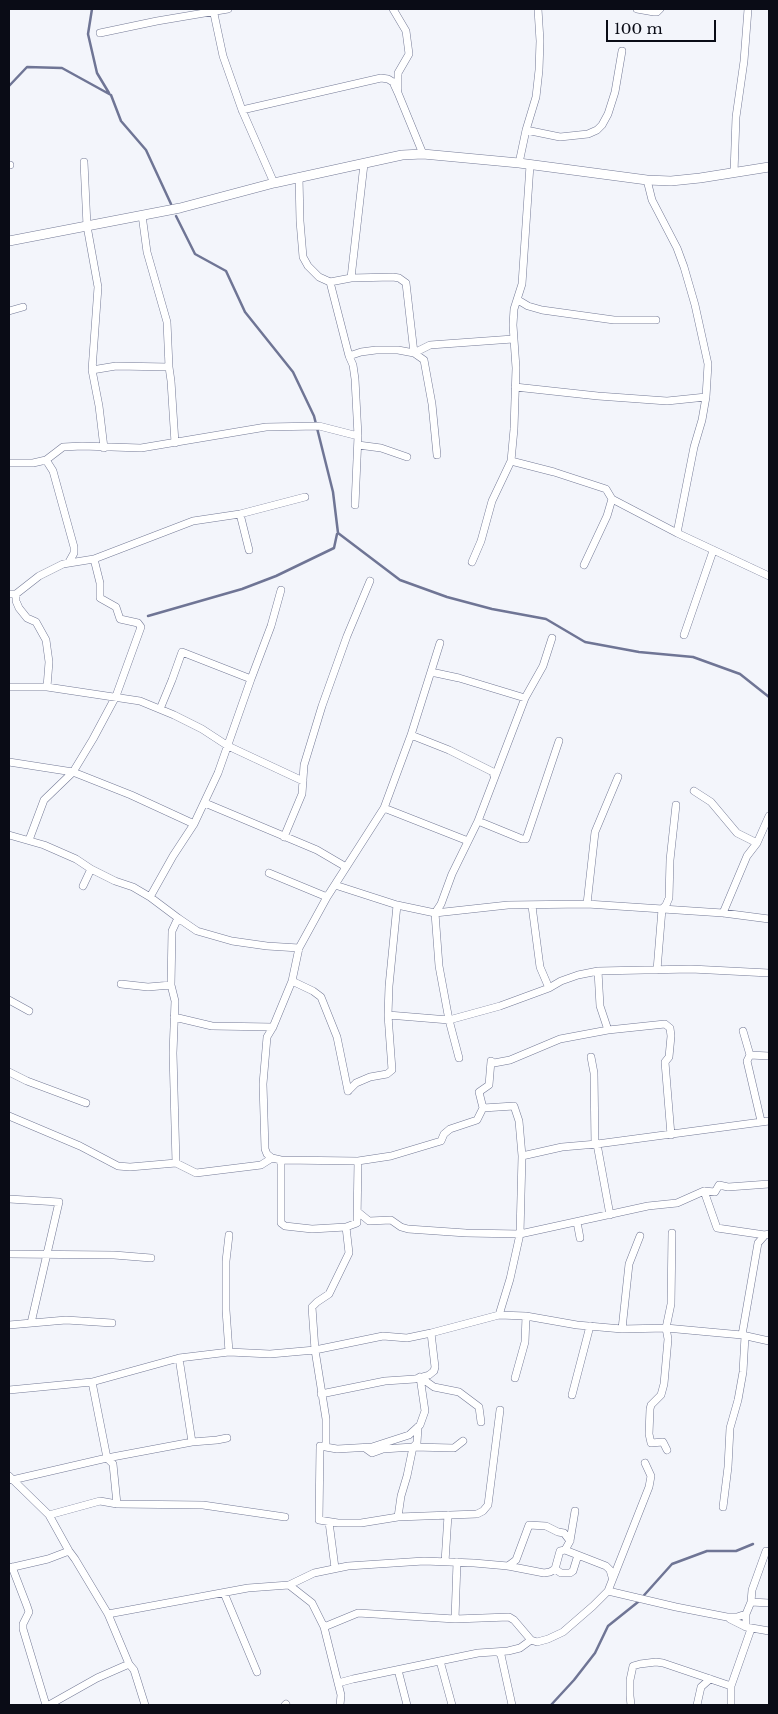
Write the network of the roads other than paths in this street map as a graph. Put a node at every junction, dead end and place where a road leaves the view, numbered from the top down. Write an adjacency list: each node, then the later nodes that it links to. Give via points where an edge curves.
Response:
1 (228, 9): 7 (street)
2 (393, 9): 10 (street, via 406,31 409,54 398,74)
3 (538, 9): 12 (street, via 540,70)
4 (637, 9): 5 (street, via 654,12)
5 (660, 9)
6 (748, 9): 19 (street, via 736,117)
7 (213, 10): 8 (street); 11 (street, via 222,56)
8 (100, 33)
9 (622, 51): 12 (street, via 608,114 596,130 588,134 560,136)
10 (398, 93): 11 (street, via 393,82 381,78); 13 (street)
11 (242, 110): 22 (street)
12 (526, 130): 15 (street)
13 (423, 154): 15 (street); 16 (street, via 402,155)
14 (84, 162): 24 (street)
15 (519, 163): 17 (street)
16 (364, 164): 20 (street); 26 (street)
17 (530, 165): 21 (street); 28 (street, via 525,254)
18 (769, 167): 19 (street)
19 (734, 172): 21 (street, via 681,180)
20 (299, 177): 22 (street); 27 (street, via 303,256 319,277)
21 (647, 180): 40 (street, via 652,200 677,248 695,305 708,364)
22 (274, 183): 23 (street)
23 (142, 215): 24 (street); 37 (street, via 147,252 167,322)
24 (88, 226): 25 (street); 38 (street, via 98,287)
25 (9, 241)
26 (350, 278): 27 (street); 34 (street, via 393,277 406,283)
27 (330, 282): 35 (street)
28 (518, 300): 31 (street, via 528,306 614,320); 32 (street, via 514,309)
29 (23, 307): 30 (street)
30 (9, 312)
31 (656, 320)
32 (513, 339): 33 (street); 39 (street)
33 (430, 345): 34 (street); 36 (street)
34 (414, 353): 35 (street, via 376,350); 36 (street)
35 (349, 356): 41 (street, via 353,365)
36 (424, 360): 45 (street)
37 (169, 367): 38 (street, via 116,366); 42 (street)
38 (92, 370): 44 (street)
39 (516, 387): 40 (street, via 667,401); 48 (street)
40 (706, 397): 54 (street)
41 (358, 436): 42 (street, via 315,427 266,427); 43 (street)
42 (175, 443): 44 (street, via 141,448)
43 (358, 444): 46 (street); 52 (street)
44 (104, 448): 47 (street, via 63,447)
45 (437, 455)
46 (407, 458)
47 (46, 460): 49 (street); 58 (street, via 53,471 74,547)
48 (510, 461): 51 (street, via 606,489); 59 (street, via 492,501)
49 (9, 463)
50 (305, 497): 53 (street)
51 (612, 499): 54 (street); 60 (street)
52 (355, 505)
53 (240, 514): 55 (street); 57 (street, via 193,521)
54 (678, 533): 56 (street)
55 (249, 550)
56 (713, 551): 61 (street); 65 (street)
57 (94, 559): 58 (street); 72 (street, via 100,598 116,607 120,618 141,627)
58 (69, 562): 64 (street, via 39,576)
59 (472, 562)
60 (584, 565)
61 (769, 576)
62 (370, 581): 82 (street, via 322,706 304,765)
63 (281, 590): 69 (street)
64 (13, 594): 70 (street, via 18,608 36,622 46,640 49,662)
65 (684, 635)
66 (552, 638): 73 (street, via 543,666)
67 (440, 643): 68 (street)
68 (431, 672): 73 (street); 75 (street)
69 (250, 679): 74 (street, via 182,652); 77 (street)
70 (47, 686): 71 (street); 72 (street)
71 (9, 687)
72 (116, 696): 74 (street); 79 (street)
73 (525, 698): 80 (street)
74 (160, 709): 77 (street, via 202,729)
75 (411, 735): 80 (street, via 449,750 493,772); 86 (street)
76 (559, 741): 88 (street, via 526,839)
77 (228, 746): 82 (street); 84 (street)
78 (9, 762): 79 (street)
79 (73, 772): 89 (street); 92 (street, via 44,800)
80 (494, 776): 88 (street)
81 (618, 776): 102 (street, via 595,832)
82 (303, 781): 91 (street, via 302,794)
83 (694, 791): 94 (street, via 710,802 736,833)
84 (205, 802): 89 (street); 91 (street)
85 (676, 805): 105 (street, via 669,898)
86 (384, 808): 93 (street); 95 (street)
87 (769, 816): 94 (street)
88 (478, 821): 93 (street)
89 (194, 824): 100 (street)
90 (9, 835): 92 (street)
91 (284, 838): 95 (street, via 317,850)
92 (29, 840): 96 (street, via 76,859)
93 (468, 841): 106 (street)
94 (757, 843): 107 (street, via 747,856)
95 (346, 867): 98 (street)
96 (91, 869): 99 (street); 100 (street)
97 (269, 873): 101 (street)
98 (335, 885): 101 (street); 103 (street)
99 (83, 886)
100 (150, 897): 108 (street)
101 (327, 897): 110 (street)
102 (587, 904): 104 (street); 105 (street)
103 (396, 905): 106 (street); 120 (street)
104 (532, 906): 106 (street, via 508,905); 117 (street, via 540,967)
105 (662, 909): 107 (street); 111 (street)
106 (435, 913): 122 (street, via 439,966)
107 (723, 913): 109 (street)
108 (178, 918): 110 (street, via 198,931 232,941); 116 (street, via 172,930)
109 (769, 919)
110 (299, 948): 114 (street)
111 (657, 970): 112 (street); 113 (street)
112 (598, 971): 117 (street, via 560,981); 124 (street, via 600,1006)
113 (769, 973)
114 (292, 981): 120 (street, via 321,998 337,1037 348,1091 356,1083 392,1070); 123 (street)
115 (121, 984): 116 (street)
116 (171, 985): 121 (street)
117 (549, 988): 122 (street)
118 (9, 1000): 119 (street)
119 (28, 1011)
120 (388, 1015): 122 (street)
121 (174, 1017): 123 (street, via 212,1026); 142 (street)
122 (449, 1020): 129 (street)
123 (273, 1027): 139 (street, via 267,1037 263,1084 265,1149)
124 (608, 1030): 132 (street, via 560,1039 510,1060 491,1061 489,1085 479,1092); 136 (street, via 665,1024 670,1028 669,1058 665,1062)
125 (743, 1031): 126 (street)
126 (750, 1055): 127 (street); 134 (street, via 746,1061)
127 (769, 1056)
128 (591, 1057): 137 (street)
129 (459, 1058)
130 (9, 1072): 131 (street)
131 (86, 1103)
132 (483, 1108): 138 (street, via 514,1106 519,1121); 141 (street, via 477,1120 450,1129 442,1141 391,1156)
133 (9, 1116): 142 (street, via 118,1166)
134 (761, 1121): 135 (street); 136 (street)
135 (769, 1121)
136 (671, 1135): 137 (street)
137 (596, 1144): 138 (street, via 562,1146); 147 (street)
138 (522, 1156): 151 (street)
139 (272, 1158): 140 (street); 142 (street, via 261,1165 196,1173)
140 (281, 1160): 141 (street); 149 (street, via 281,1223 312,1230)
141 (358, 1161): 146 (street)
142 (176, 1163)
143 (769, 1184): 144 (street, via 718,1185 715,1192)
144 (704, 1192): 147 (street, via 677,1203); 152 (street, via 717,1228)
145 (9, 1199): 157 (street, via 59,1202)
146 (358, 1212): 149 (street, via 357,1222); 151 (street, via 369,1221 391,1220 408,1228)
147 (610, 1214): 148 (street)
148 (577, 1222): 151 (street); 155 (street)
149 (346, 1227): 170 (street, via 349,1253 329,1294 312,1307)
150 (672, 1233): 166 (street, via 671,1304)
151 (520, 1234): 159 (street)
152 (767, 1234): 168 (street, via 758,1243)
153 (229, 1235): 171 (street, via 226,1310)
154 (640, 1236): 165 (street, via 630,1264)
155 (580, 1238)
156 (9, 1254): 157 (street)
157 (46, 1255): 158 (street); 161 (street)
158 (151, 1258)
159 (499, 1315): 160 (street); 167 (street)
160 (526, 1316): 164 (street); 174 (street, via 525,1342)
161 (30, 1323): 162 (street, via 66,1320); 163 (street)
162 (112, 1323)
163 (9, 1326)
164 (590, 1326): 165 (street); 178 (street)
165 (622, 1328): 166 (street)
166 (666, 1328): 168 (street); 188 (street, via 664,1384 661,1395 651,1405 649,1434 651,1442 663,1442)
167 (431, 1333): 170 (street, via 407,1338 383,1336); 173 (street, via 435,1367 429,1375)
168 (744, 1335): 169 (street); 193 (street, via 743,1372 730,1428)
169 (769, 1341)
170 (315, 1350): 171 (street, via 270,1354); 177 (street)
171 (229, 1352): 172 (street)
172 (179, 1358): 175 (street); 184 (street)
173 (420, 1377): 177 (street); 180 (street, via 434,1387 459,1392 479,1407); 181 (street, via 425,1411)
174 (515, 1378)
175 (92, 1382): 176 (street); 189 (street)
176 (9, 1390)
177 (321, 1394): 185 (street, via 326,1419)
178 (572, 1395)
179 (500, 1410): 196 (street, via 488,1505 477,1514)
180 (481, 1422)
181 (418, 1427): 186 (street, via 417,1444); 187 (street, via 409,1434)
182 (227, 1438): 184 (street)
183 (463, 1441): 186 (street, via 454,1448)
184 (192, 1442): 189 (street)
185 (326, 1447): 187 (street); 199 (street, via 320,1446 318,1518)
186 (413, 1447): 187 (street, via 372,1453); 198 (street)
187 (364, 1448)
188 (667, 1450)
189 (107, 1458): 191 (street); 192 (street, via 113,1464)
190 (645, 1463): 211 (street, via 652,1476)
191 (11, 1478): 195 (street)
192 (117, 1504): 195 (street, via 100,1501); 197 (street, via 202,1505)
193 (723, 1507)
194 (575, 1511): 200 (street)
195 (49, 1515): 202 (street)
196 (448, 1515): 198 (street); 205 (street)
197 (285, 1517)
198 (398, 1517): 199 (street, via 361,1523)
199 (329, 1522): 209 (street)
200 (570, 1541): 201 (street); 207 (street, via 564,1533 546,1526 530,1525 516,1560)
201 (565, 1550): 204 (street); 210 (street, via 560,1551)
202 (69, 1551): 208 (street); 217 (street)
203 (766, 1551): 215 (street)
204 (578, 1555): 210 (street, via 570,1573); 211 (street, via 606,1566)
205 (445, 1562): 206 (street); 209 (street)
206 (457, 1562): 207 (street); 220 (street)
207 (508, 1566): 210 (street, via 544,1573)
208 (10, 1568): 233 (street, via 29,1612 23,1628)
209 (335, 1568): 212 (street)
210 (555, 1569)
211 (612, 1578): 213 (street)
212 (289, 1584): 214 (street); 221 (street, via 312,1603)
213 (608, 1591): 219 (street); 224 (street, via 563,1632 548,1640)
214 (224, 1592): 217 (street); 229 (street)
215 (751, 1602): 216 (street); 218 (street)
216 (769, 1603)
217 (108, 1614): 227 (street)
218 (746, 1614): 219 (street); 222 (street)
219 (727, 1617): 222 (street)
220 (455, 1619): 221 (street, via 358,1613); 224 (street, via 509,1617)
221 (324, 1627): 231 (street)
222 (749, 1628): 223 (street); 232 (street)
223 (769, 1631)
224 (531, 1640): 225 (street, via 520,1648)
225 (499, 1653): 226 (street, via 478,1653); 238 (street)
226 (440, 1662): 228 (street); 237 (street)
227 (129, 1664): 233 (street); 234 (street)
228 (398, 1670): 231 (street); 236 (street)
229 (256, 1672)
230 (710, 1679): 232 (street); 239 (street, via 664,1663 633,1666 630,1680); 240 (street, via 701,1687)
231 (338, 1683): 235 (street)
232 (730, 1686): 241 (street)
233 (48, 1705)
234 (145, 1705)
235 (340, 1705)
236 (407, 1705)
237 (452, 1705)
238 (512, 1705)
239 (632, 1705)
240 (697, 1705)
241 (731, 1705)

